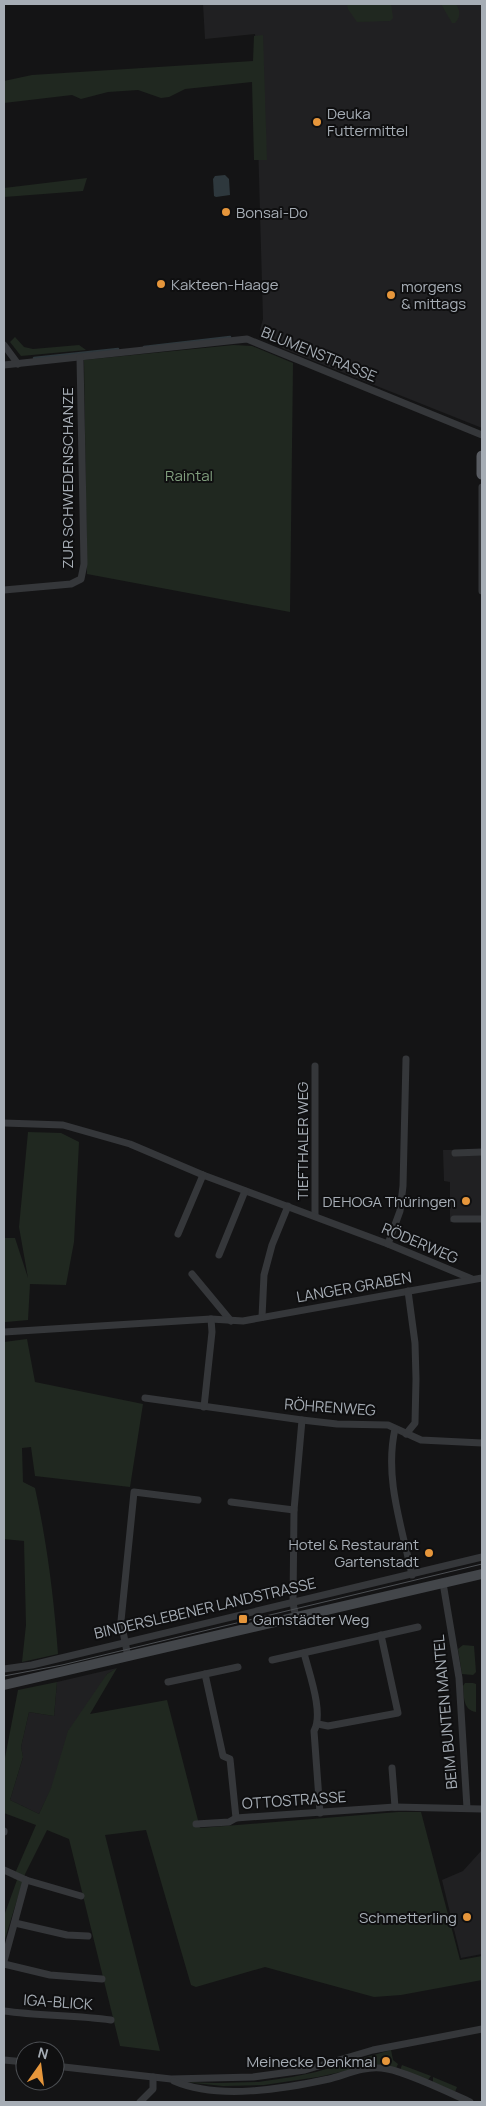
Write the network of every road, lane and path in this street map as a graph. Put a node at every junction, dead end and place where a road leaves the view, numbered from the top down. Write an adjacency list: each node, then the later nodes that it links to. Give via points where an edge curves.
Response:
1 (4, 345): 3 (street)
2 (80, 358): 3 (street, BLUMENSTRASSE); 5 (street, BLUMENSTRASSE, via 247,339); 9 (street, ZUR SCHWEDENSCHANZE, via 84,564 81,579 71,584)
3 (18, 364): 4 (street, BLUMENSTRASSE)
4 (4, 365)
5 (482, 436)
6 (482, 456): 7 (highway)
7 (482, 474)
8 (482, 487): 10 (street)
9 (4, 590)
10 (482, 591)
11 (406, 1059): 23 (street, via 404,1186 400,1211)
12 (315, 1066): 19 (street, TIEFTHALER WEG)
13 (4, 1123): 16 (street, RÖDERWEG, via 63,1125 130,1144)
14 (455, 1152): 15 (street)
15 (482, 1152)
16 (203, 1174): 17 (street, RÖDERWEG); 22 (street)
17 (245, 1191): 18 (street, RÖDERWEG); 24 (street)
18 (288, 1206): 19 (street, RÖDERWEG); 29 (street, via 264,1275)
19 (315, 1216): 23 (street, RÖDERWEG)
20 (454, 1218): 21 (street)
21 (482, 1219)
22 (178, 1234)
23 (388, 1244): 27 (street, RÖDERWEG)
24 (219, 1255)
25 (192, 1274): 31 (street)
26 (482, 1278): 27 (street, LANGER GRABEN)
27 (472, 1279): 28 (street, LANGER GRABEN)
28 (408, 1291): 29 (street, LANGER GRABEN); 37 (street, via 415,1339 416,1379 415,1423)
29 (262, 1317): 31 (street, LANGER GRABEN)
30 (211, 1319): 31 (street, LANGER GRABEN); 32 (street, LANGER GRABEN); 34 (street)
31 (231, 1321)
32 (4, 1332)
33 (145, 1398): 34 (street, RÖHRENWEG)
34 (204, 1407): 35 (street, RÖHRENWEG)
35 (302, 1420): 36 (street, RÖHRENWEG, via 388,1425); 41 (street)
36 (395, 1429): 37 (street, RÖHRENWEG); 44 (street, via 392,1488)
37 (406, 1434): 38 (street, RÖHRENWEG, via 420,1440)
38 (482, 1443)
39 (198, 1500): 51 (street, via 134,1492 122,1595 121,1621)
40 (231, 1502): 41 (street)
41 (294, 1510): 47 (street)
42 (482, 1557): 44 (street, BINDERSLEBENER LANDSTRASSE)
43 (482, 1574): 46 (main road, BINDERSLEBENER LANDSTRASSE)
44 (412, 1575): 47 (street, BINDERSLEBENER LANDSTRASSE)
45 (482, 1580): 46 (main road, BINDERSLEBENER LANDSTRASSE)
46 (443, 1583): 48 (main road, BINDERSLEBENER LANDSTRASSE); 63 (street, BEIM BUNTEN MANTEL, via 454,1641)
47 (293, 1603): 48 (street); 51 (street, BINDERSLEBENER LANDSTRASSE)
48 (296, 1618): 53 (main road, BINDERSLEBENER LANDSTRASSE)
49 (418, 1627): 50 (street)
50 (381, 1635): 52 (street); 60 (street, via 398,1713 328,1726)
51 (125, 1642): 53 (street); 56 (street, BINDERSLEBENER LANDSTRASSE)
52 (304, 1653): 54 (street); 60 (street)
53 (128, 1657): 59 (main road, BINDERSLEBENER LANDSTRASSE)
54 (272, 1660)
55 (238, 1667): 57 (street)
56 (4, 1669)
57 (205, 1674): 58 (street); 66 (street, via 223,1756 230,1759)
58 (168, 1682)
59 (4, 1686)
60 (318, 1724): 65 (street, via 314,1731)
61 (392, 1768): 62 (street)
62 (395, 1807): 63 (street, OTTOSTRASSE); 65 (street, OTTOSTRASSE)
63 (467, 1808): 64 (street, OTTOSTRASSE)
64 (482, 1809)
65 (320, 1812): 66 (street, OTTOSTRASSE)
66 (236, 1818): 67 (street, OTTOSTRASSE, via 229,1822)
67 (196, 1824)
68 (4, 1870): 69 (street)
69 (26, 1880): 70 (street); 71 (street, IGA-BLICK)
70 (81, 1896)
71 (15, 1923): 72 (street, via 67,1935); 73 (street, IGA-BLICK)
72 (88, 1936)
73 (4, 1962): 74 (street, IGA-BLICK, via 50,1975)
74 (102, 1979)
75 (4, 2011): 76 (street, IGA-BLICK)
76 (111, 2020)
77 (482, 2029): 80 (street, via 380,2048 305,2070 227,2079)
78 (65, 2067): 79 (street)
79 (153, 2077): 80 (street); 81 (street, via 153,2089)
80 (171, 2079): 82 (street, via 188,2087 244,2091 319,2081 378,2067)
81 (140, 2102)
82 (470, 2102)

